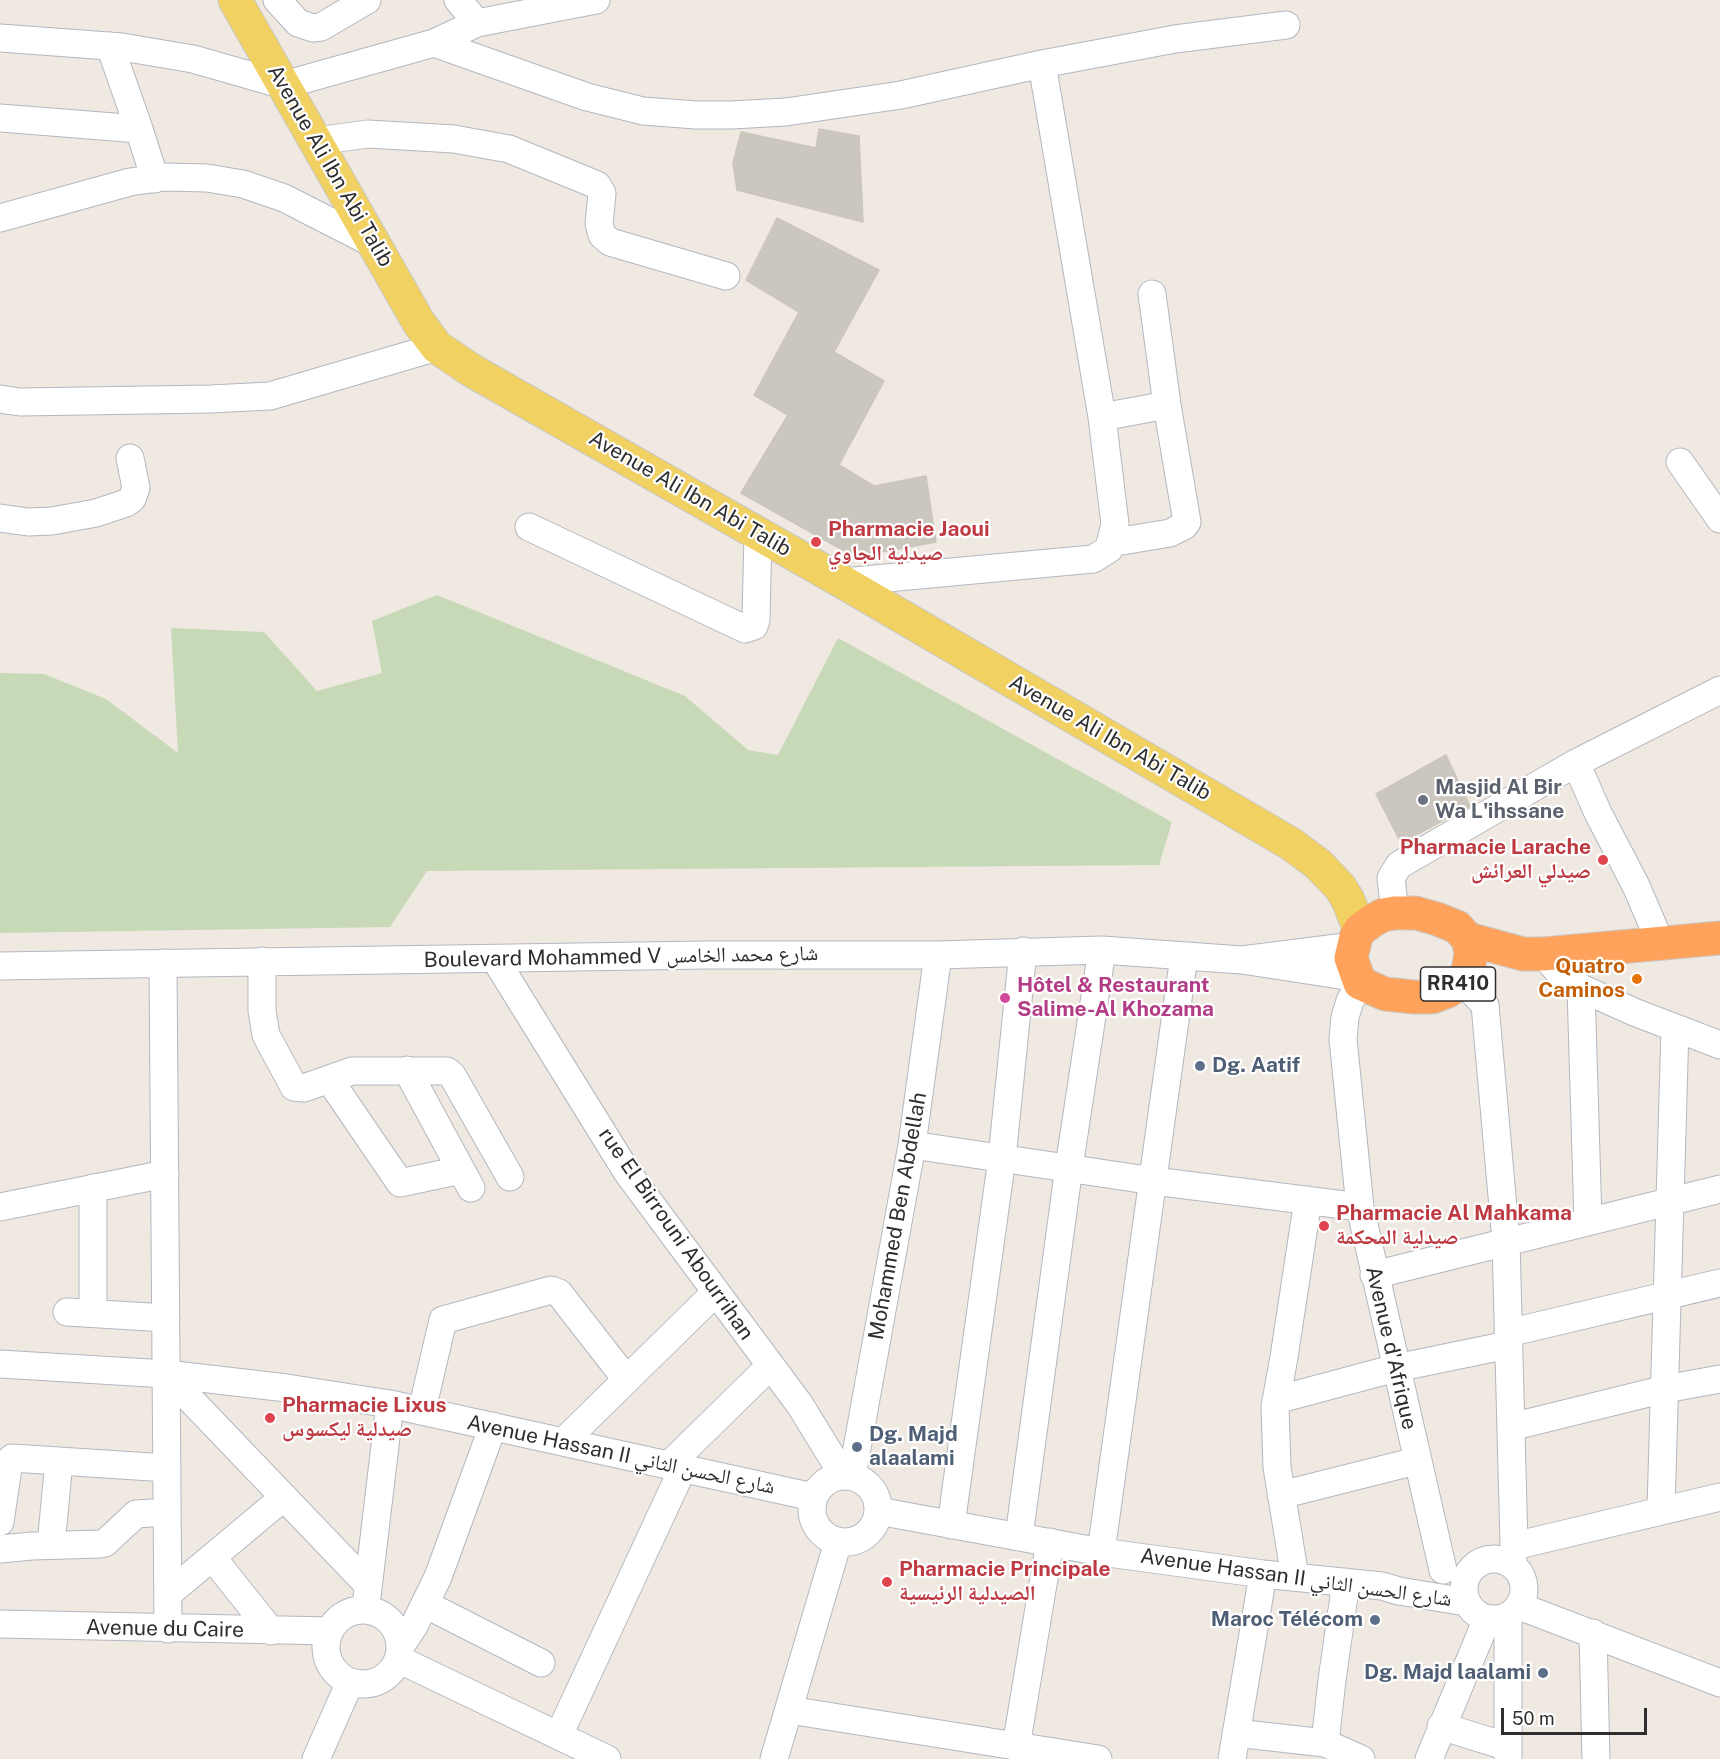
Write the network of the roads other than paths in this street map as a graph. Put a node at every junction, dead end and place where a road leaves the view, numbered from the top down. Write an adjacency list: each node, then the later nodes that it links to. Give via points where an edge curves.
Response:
1 (235, 0): 13 (main road, Avenue Ali Ibn Abi Talib)
2 (277, 0): 3 (street, via 298,23 313,28)
3 (367, 0)
4 (458, 0): 7 (street)
5 (596, 0): 6 (street)
6 (544, 5): 7 (street)
7 (477, 23): 10 (street)
8 (1286, 25): 12 (street, via 1175,39)
9 (0, 38): 11 (street)
10 (434, 43): 12 (street, via 587,97 643,111 696,115 786,112 901,94); 13 (street)
11 (110, 46): 13 (street, via 193,59); 15 (street)
12 (1042, 64): 25 (street)
13 (284, 85): 16 (main road, Avenue Ali Ibn Abi Talib)
14 (0, 118): 15 (street)
15 (139, 129): 17 (street)
16 (316, 141): 19 (main road, Avenue Ali Ibn Abi Talib); 20 (street, via 368,134 454,139 509,149 597,185 602,193 599,224 610,243)
17 (155, 179): 18 (street, via 130,182); 19 (street, via 207,178 243,184 284,198)
18 (0, 218)
19 (374, 244): 22 (main road, Avenue Ali Ibn Abi Talib)
20 (726, 276)
21 (1152, 294): 24 (street)
22 (437, 347): 23 (street, via 270,396 20,402); 31 (main road, Avenue Ali Ibn Abi Talib)
23 (0, 399)
24 (1167, 405): 25 (street); 32 (street, via 1187,522 1170,533)
25 (1102, 417): 32 (street, via 1115,524)
26 (130, 458): 28 (street, via 135,488 132,499 126,503 52,521)
27 (1680, 462): 29 (street)
28 (0, 518)
29 (1720, 519)
30 (529, 527): 31 (street, via 745,629 754,626 756,620)
31 (758, 533): 33 (main road, Avenue Ali Ibn Abi Talib)
32 (1110, 543): 33 (street, via 1109,549 1093,559)
33 (843, 582): 36 (main road, Avenue Ali Ibn Abi Talib, via 1290,844 1318,864)
34 (1720, 690): 35 (street)
35 (1576, 763): 36 (street, via 1400,865); 39 (street)
36 (1373, 926): 38 (highway, RR410, via 1416,913 1457,927); 46 (street, Boulevard Mohammed V شارع محمد الخامس); 50 (highway, via 1351,958)
37 (1720, 938): 39 (highway, RR410)
38 (1468, 939): 42 (highway, RR410); 51 (highway, RR410, via 1471,953)
39 (1661, 944): 42 (highway, RR410)
40 (1102, 950): 41 (street, Boulevard Mohammed V شارع محمد الخامس); 44 (street, Boulevard Mohammed V شارع محمد الخامس); 59 (street)
41 (1023, 951): 43 (street, Boulevard Mohammed V شارع محمد الخامس); 58 (street)
42 (1533, 954): 51 (highway, RR410); 52 (street)
43 (938, 955): 45 (street, Boulevard Mohammed V شارع محمد الخامس); 57 (street, Mohammed Ben Abdellah)
44 (1184, 956): 46 (street, Boulevard Mohammed V شارع محمد الخامس); 62 (street)
45 (495, 958): 47 (street, Boulevard Mohammed V شارع محمد الخامس); 73 (street, rue El Birrouni Abourrihan, via 627,1172)
46 (1242, 960): 50 (street, Boulevard Mohammed V شارع محمد الخامس)
47 (262, 961): 48 (street, Boulevard Mohammed V شارع محمد الخامس); 56 (street, via 266,1035 294,1086 304,1088)
48 (163, 963): 49 (street, Boulevard Mohammed V شارع محمد الخامس); 60 (street)
49 (0, 966)
50 (1359, 980): 51 (highway, RR410, via 1384,994 1414,998 1432,997); 68 (street, Avenue d'Afrique, via 1345,1017 1343,1039)
51 (1462, 981): 70 (street, via 1485,1005)
52 (1581, 988): 53 (street); 69 (street)
53 (1675, 1028): 54 (street); 66 (street)
54 (1720, 1045)
55 (407, 1070): 56 (street, via 352,1071); 56 (street, via 466,1179 400,1183); 61 (street, via 438,1070 452,1075)
56 (329, 1079)
57 (912, 1144): 58 (street); 94 (street, Mohammed Ben Abdellah)
58 (1002, 1158): 59 (street); 103 (street)
59 (1069, 1167): 62 (street); 104 (street)
60 (165, 1174): 63 (street); 75 (street)
61 (510, 1177)
62 (1154, 1181): 65 (street); 109 (street)
63 (93, 1188): 67 (street); 75 (street, via 80,1312)
64 (1720, 1189): 66 (street)
65 (1308, 1200): 68 (street); 84 (street)
66 (1670, 1200): 69 (street); 74 (street)
67 (0, 1207)
68 (1360, 1207): 71 (street, Avenue d'Afrique)
69 (1588, 1221): 70 (street)
70 (1506, 1241): 71 (street); 76 (street)
71 (1374, 1275): 79 (street, Avenue d'Afrique)
72 (1720, 1283): 74 (street)
73 (715, 1293): 78 (street, rue El Birrouni Abourrihan); 81 (street)
74 (1668, 1295): 76 (street); 83 (street)
75 (166, 1318): 80 (street)
76 (1508, 1339): 79 (street); 88 (street)
77 (0, 1364): 80 (street, Avenue Hassan II شارع الحسن الثاني)
78 (770, 1366): 92 (street); 94 (street, rue El Birrouni Abourrihan)
79 (1396, 1368): 84 (street); 91 (street, Avenue d'Afrique)
80 (166, 1374): 85 (street, Avenue Hassan II شارع الحسن الثاني); 93 (street); 96 (street)
81 (626, 1379): 86 (street, via 552,1290 443,1320); 89 (street)
82 (1720, 1379): 83 (street)
83 (1665, 1389): 88 (street); 99 (street)
84 (1276, 1400): 95 (street, via 1276,1467)
85 (390, 1404): 86 (street, Avenue Hassan II شارع الحسن الثاني); 119 (street)
86 (422, 1410): 87 (street, Avenue Hassan II شارع الحسن الثاني)
87 (493, 1426): 89 (street, Avenue Hassan II شارع الحسن الثاني); 121 (street)
88 (1511, 1427): 110 (street)
89 (563, 1442): 92 (street, Avenue Hassan II شارع الحسن الثاني)
90 (59, 1461): 93 (street); 102 (street, via 9,1461); 107 (street)
91 (1416, 1461): 95 (street); 112 (street, Avenue d'Afrique)
92 (676, 1466): 97 (street, Avenue Hassan II شارع الحسن الثاني); 134 (street)
93 (167, 1468): 101 (street)
94 (847, 1476): 97 (street, via 825,1482); 100 (street, via 868,1485)
95 (1281, 1496): 115 (street)
96 (284, 1497): 111 (street); 119 (street)
97 (813, 1497): 105 (street, via 815,1525)
98 (1720, 1497): 99 (street)
99 (1661, 1509): 110 (street)
100 (878, 1511): 103 (street, Avenue Hassan II شارع الحسن الثاني); 105 (street, via 865,1536)
101 (167, 1512): 107 (street, via 136,1514 105,1543); 118 (street)
102 (0, 1522)
103 (951, 1525): 104 (street, Avenue Hassan II شارع الحسن الثاني)
104 (1019, 1536): 106 (street, Avenue Hassan II شارع الحسن الثاني)
105 (838, 1542): 132 (street)
106 (1050, 1542): 109 (street, Avenue Hassan II شارع الحسن الثاني); 137 (street)
107 (51, 1545): 108 (street)
108 (0, 1549)
109 (1101, 1552): 114 (street, Avenue Hassan II شارع الحسن الثاني)
110 (1513, 1555): 113 (street, via 1490,1559); 122 (street, via 1523,1584 1522,1599)
111 (212, 1557): 118 (street); 125 (street)
112 (1443, 1570): 113 (street); 117 (street)
113 (1470, 1570): 120 (street, via 1464,1585)
114 (1263, 1574): 115 (street, Avenue Hassan II شارع الحسن الثاني); 136 (street)
115 (1295, 1577): 116 (street, Avenue Hassan II شارع الحسن الثاني)
116 (1346, 1582): 117 (street, Avenue Hassan II شارع الحسن الثاني); 135 (street)
117 (1382, 1586): 120 (street, Avenue Hassan II شارع الحسن الثاني)
118 (168, 1593): 124 (street)
119 (367, 1598): 126 (street); 128 (street, via 376,1612 394,1626)
120 (1466, 1602): 122 (street, via 1471,1610)
121 (426, 1604): 128 (street); 129 (street)
122 (1505, 1614): 127 (street); 133 (street); 139 (street)
123 (0, 1624): 124 (street, Avenue du Caire)
124 (168, 1629): 125 (street, Avenue du Caire)
125 (271, 1631): 126 (street, Avenue du Caire)
126 (330, 1631): 130 (street, via 330,1662)
127 (1593, 1633): 131 (street); 146 (street)
128 (399, 1653): 130 (street, via 385,1677 364,1684); 134 (street)
129 (541, 1663)
130 (350, 1682): 140 (street)
131 (1720, 1683)
132 (789, 1710): 138 (street); 142 (street)
133 (1442, 1726): 139 (street); 145 (street)
134 (559, 1736): 141 (street)
135 (1325, 1743): 136 (street); 144 (street)
136 (1234, 1746)
137 (1016, 1747): 138 (street); 143 (street)
138 (975, 1749)
139 (1508, 1753)
140 (316, 1759)
141 (608, 1759)
142 (774, 1759)
143 (1098, 1759)
144 (1361, 1759)
145 (1429, 1759)
146 (1596, 1759)

